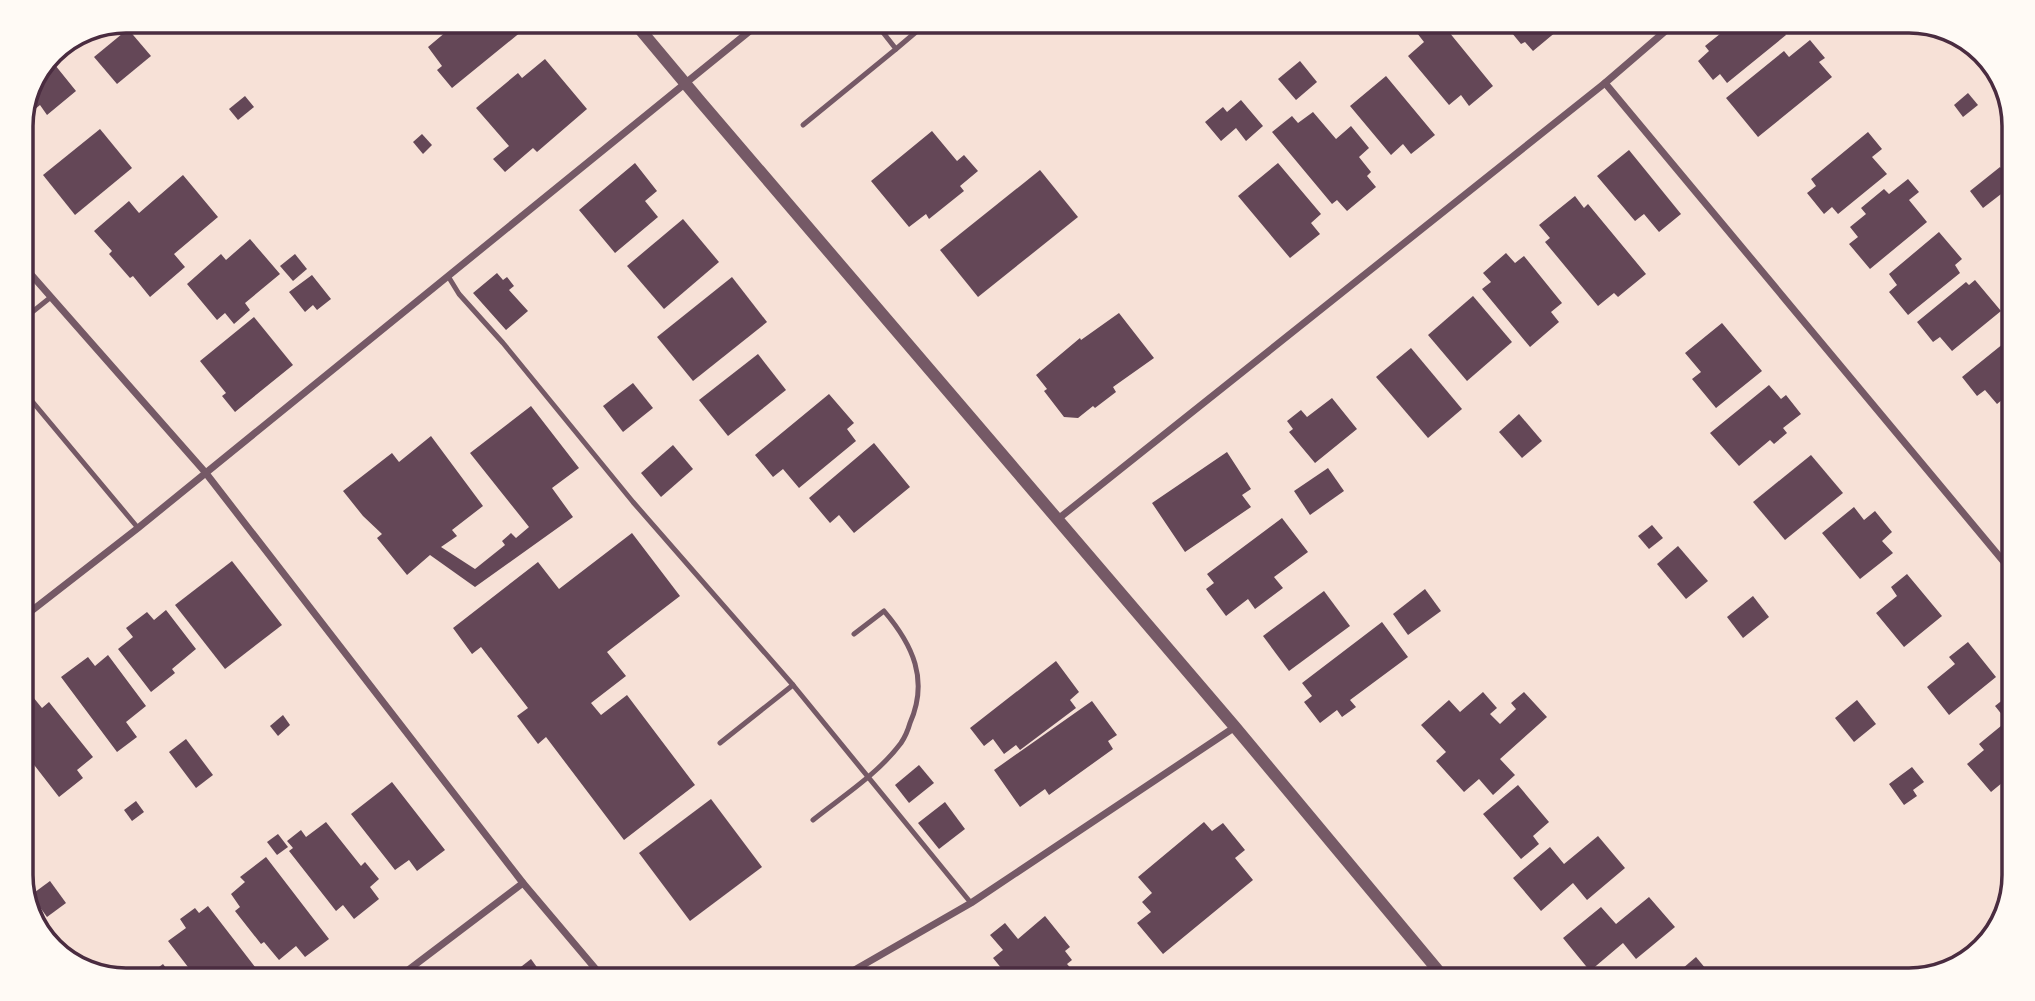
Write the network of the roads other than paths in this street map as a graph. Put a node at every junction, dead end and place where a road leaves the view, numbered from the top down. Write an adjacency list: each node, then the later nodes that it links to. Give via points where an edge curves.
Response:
1 (644, 33): 8 (street)
2 (748, 33): 8 (street)
3 (884, 33): 6 (lane)
4 (915, 33): 6 (lane)
5 (1664, 33): 7 (street)
6 (897, 49): 9 (lane)
7 (1605, 83): 16 (street); 18 (street)
8 (686, 85): 11 (street); 16 (street)
9 (803, 125)
10 (33, 276): 12 (street)
11 (448, 276): 15 (street); 21 (lane, via 618,484)
12 (51, 296): 13 (lane); 15 (street)
13 (33, 311)
14 (33, 402): 17 (lane)
15 (205, 472): 17 (street); 26 (street)
16 (1059, 519): 22 (street)
17 (138, 528): 19 (street)
18 (2002, 560)
19 (33, 610)
20 (854, 634): 24 (lane, via 884,611 914,659 920,686 902,742)
21 (793, 685): 23 (lane); 24 (lane)
22 (1235, 727): 27 (street); 31 (street)
23 (720, 743)
24 (868, 777): 25 (lane); 27 (lane)
25 (813, 820)
26 (523, 883): 28 (street); 29 (street)
27 (971, 903): 30 (street)
28 (411, 968)
29 (595, 968)
30 (858, 968)
31 (1436, 968)

